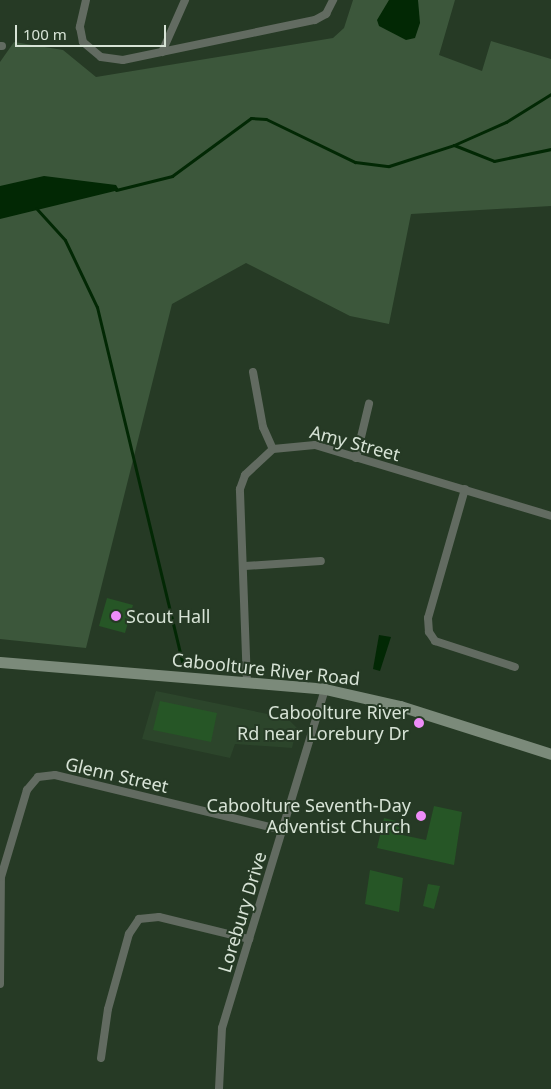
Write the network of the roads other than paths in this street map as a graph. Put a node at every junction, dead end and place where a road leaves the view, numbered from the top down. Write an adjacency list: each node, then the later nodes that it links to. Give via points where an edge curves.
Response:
1 (86, 0): 4 (street, via 81,35 93,53 123,60)
2 (185, 0): 4 (street)
3 (333, 0): 4 (street, via 326,14 315,20)
4 (162, 52)
5 (253, 372): 7 (street, via 263,427)
6 (369, 404): 8 (street)
7 (272, 448): 8 (street, Amy Street, via 304,443); 12 (street, via 245,475 240,489)
8 (356, 458): 9 (street, Amy Street)
9 (465, 489): 10 (street, Amy Street); 14 (street, via 428,618 429,632 435,641)
10 (551, 516)
11 (321, 561): 12 (street)
12 (245, 566): 15 (street)
13 (0, 662): 15 (main road, Caboolture River Road)
14 (515, 667)
15 (247, 683): 16 (main road, Caboolture River Road)
16 (325, 689): 17 (main road, Caboolture River Road, via 400,706); 18 (street, Lorebury Drive)
17 (551, 754)
18 (282, 830): 19 (street, Lorebury Drive); 20 (street, Glenn Street, via 55,775 38,777 27,790 1,877)
19 (249, 939): 21 (street, via 159,917 139,919 128,934 108,1009); 22 (street, Lorebury Drive, via 222,1028)
20 (0, 984)
21 (101, 1058)
22 (219, 1089)

